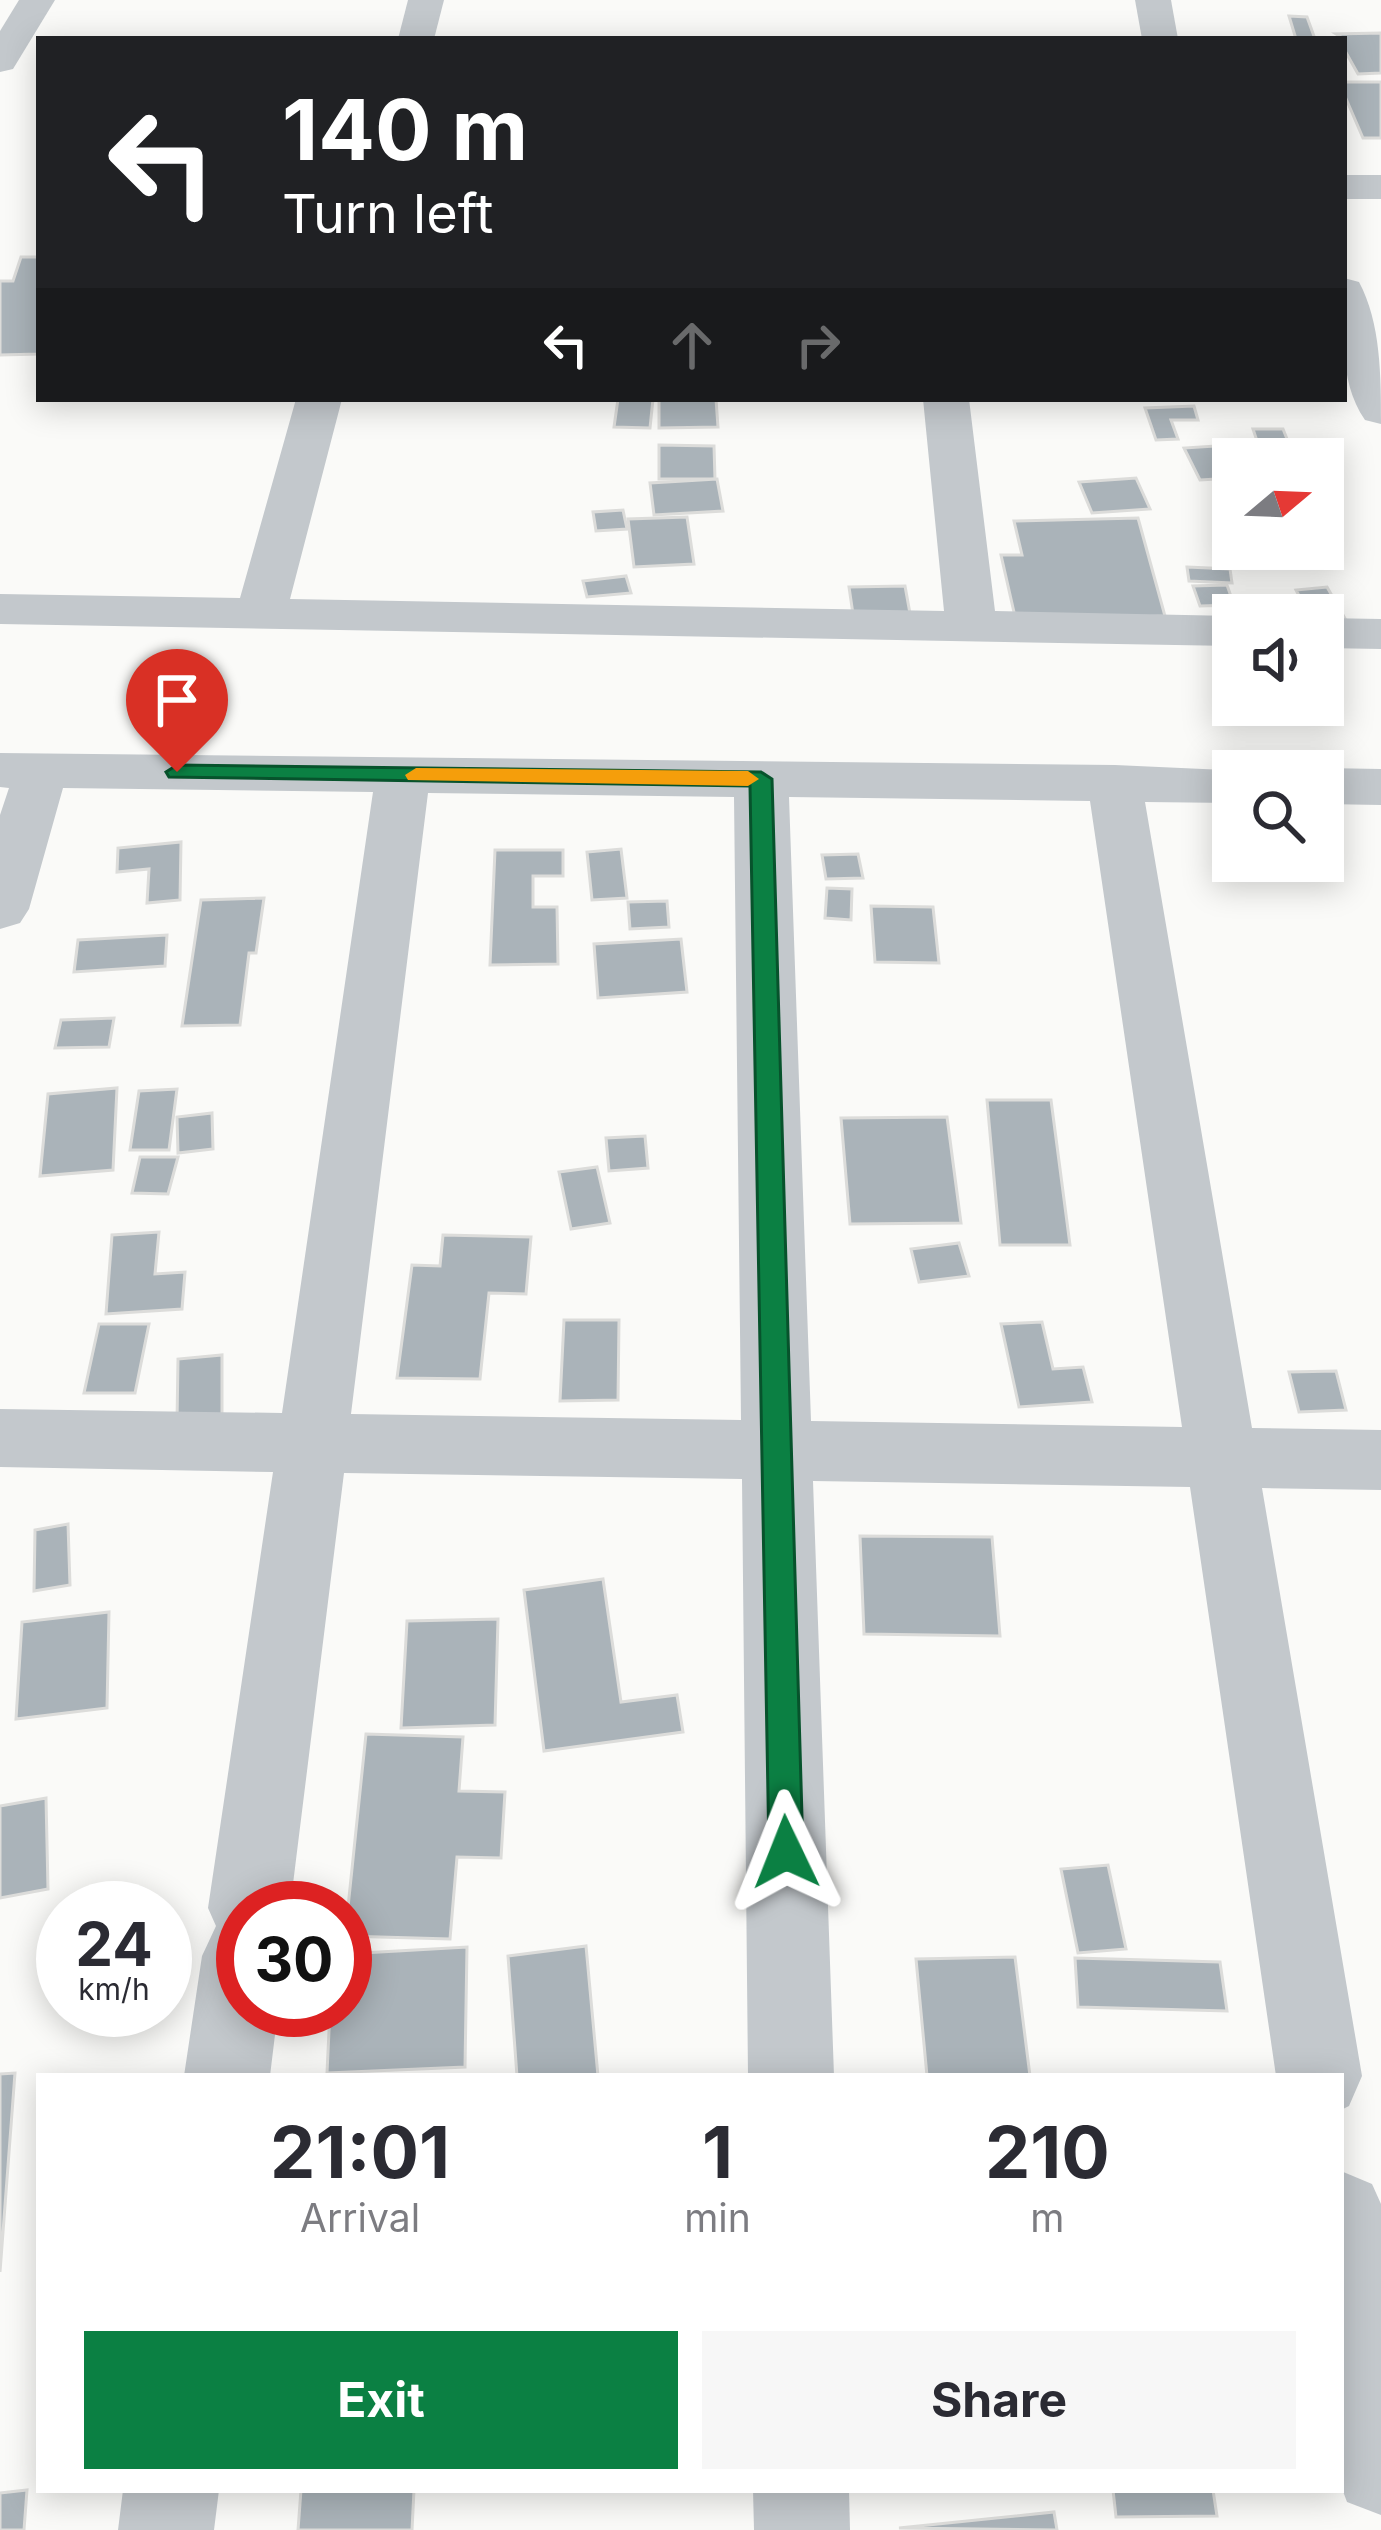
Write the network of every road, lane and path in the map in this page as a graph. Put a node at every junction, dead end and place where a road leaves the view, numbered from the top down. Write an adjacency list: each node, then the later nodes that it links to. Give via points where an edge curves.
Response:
1 (37, 0): 6 (street)
2 (426, 0): 4 (street)
3 (1153, 0): 5 (street)
4 (417, 36)
5 (1159, 36)
6 (0, 61)
7 (1347, 187): 8 (street)
8 (1381, 188)
9 (1347, 301): 12 (street)
10 (318, 402): 14 (street)
11 (946, 402): 15 (street)
12 (1381, 410)
13 (0, 609): 14 (street)
14 (261, 613): 15 (street)
15 (971, 626): 16 (street)
16 (1212, 631)
17 (1344, 633): 18 (street)
18 (1381, 634)
19 (21, 770): 20 (street); 26 (street)
20 (403, 775): 21 (street); 28 (street)
21 (761, 779): 22 (street); 29 (street)
22 (1115, 784): 23 (street); 30 (street)
23 (1212, 785)
24 (1344, 786): 25 (street)
25 (1381, 787)
26 (0, 909)
27 (0, 1438): 28 (street)
28 (312, 1443): 29 (street); 32 (street)
29 (776, 1450): 30 (street); 35 (street)
30 (1221, 1457): 31 (street); 36 (street)
31 (1381, 1460)
32 (253, 1881)
33 (232, 2037): 34 (street)
34 (227, 2073)
35 (791, 2073)
36 (1319, 2073)
37 (1344, 2234): 38 (street)
38 (1381, 2468)
39 (171, 2493): 41 (street)
40 (801, 2493): 42 (street)
41 (166, 2530)
42 (802, 2530)

